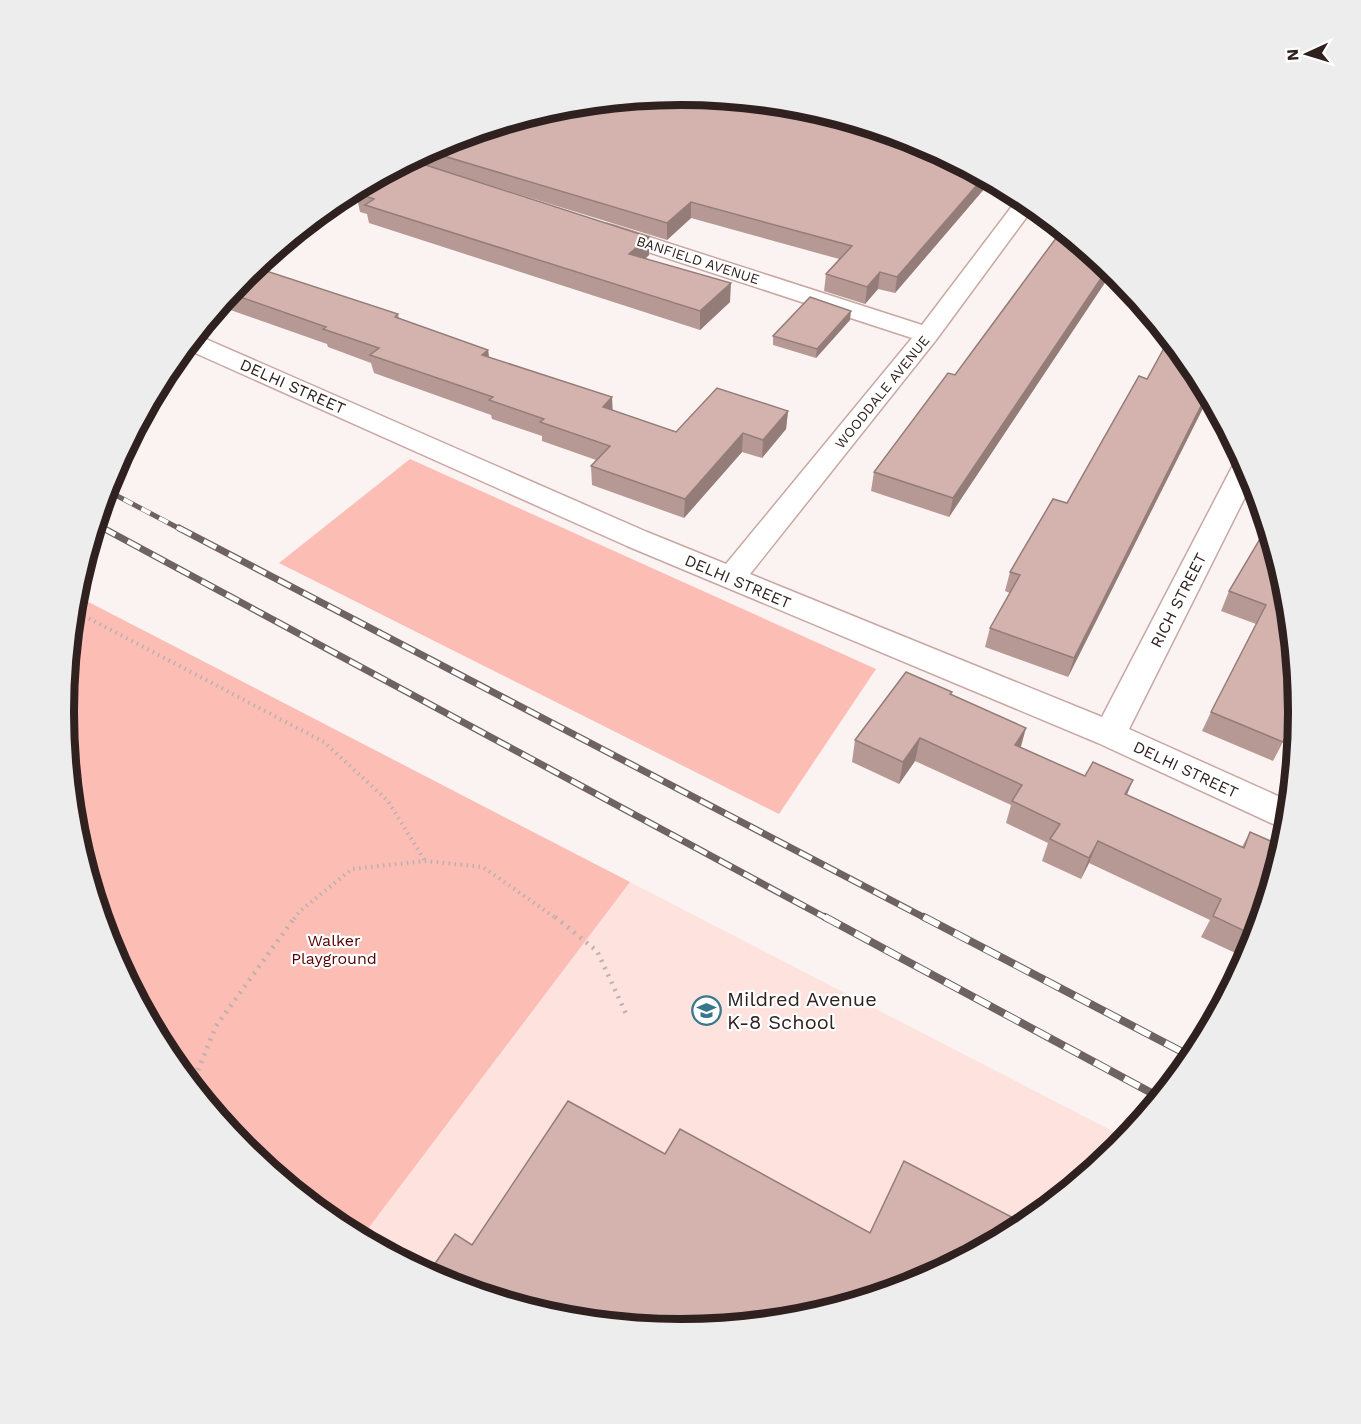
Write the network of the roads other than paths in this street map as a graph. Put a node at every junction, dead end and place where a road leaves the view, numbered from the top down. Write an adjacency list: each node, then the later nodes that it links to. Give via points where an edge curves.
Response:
1 (1021, 209): 3 (street, WOODDALE AVENUE)
2 (590, 225): 3 (street, BANFIELD AVENUE)
3 (927, 335): 6 (street, WOODDALE AVENUE)
4 (197, 344): 6 (street, DELHI STREET)
5 (1240, 478): 7 (street, RICH STREET)
6 (731, 578): 7 (street, DELHI STREET)
7 (1110, 734): 8 (street, DELHI STREET)
8 (1279, 812)

